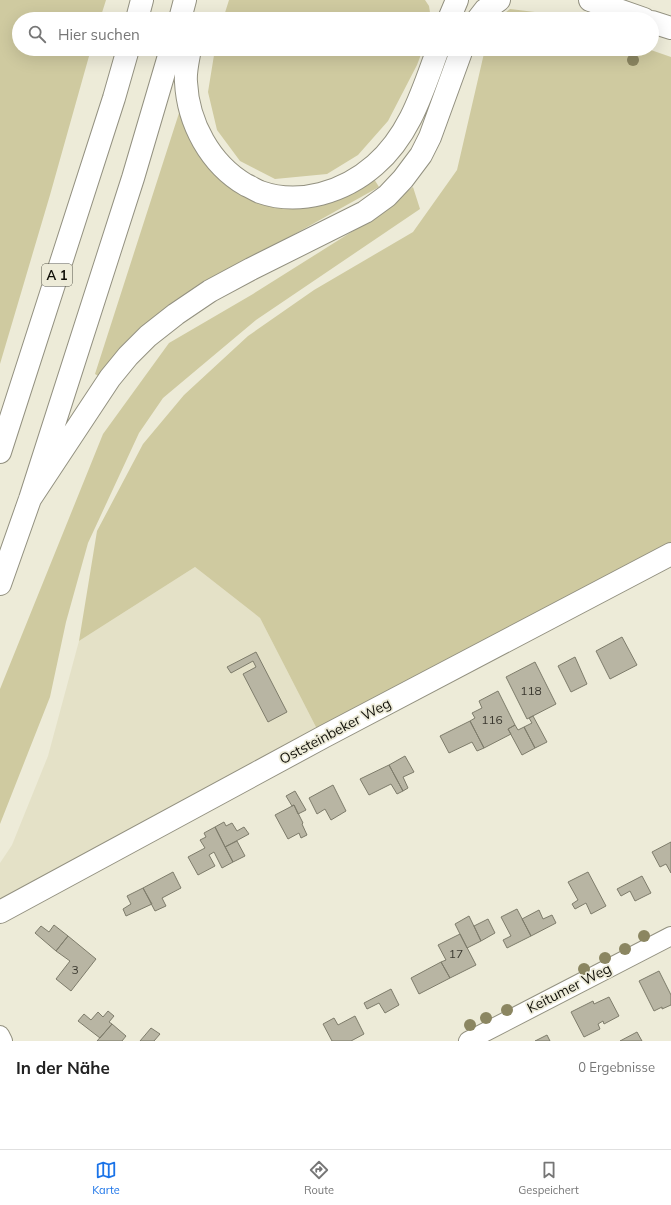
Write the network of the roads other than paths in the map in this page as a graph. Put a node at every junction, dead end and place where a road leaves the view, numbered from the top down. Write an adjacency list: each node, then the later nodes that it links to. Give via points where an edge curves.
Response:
1 (142, 0): 8 (main road)
2 (186, 0): 9 (main road)
3 (196, 0): 10 (main road)
4 (477, 0): 7 (main road)
5 (499, 0): 11 (main road)
6 (590, 0): 12 (main road)
7 (454, 11)
8 (139, 12)
9 (182, 12)
10 (195, 12)
11 (483, 12)
12 (624, 12)
13 (659, 24): 14 (main road)
14 (671, 28)
15 (126, 56): 20 (main road, A 1)
16 (169, 56): 21 (main road, via 133,178)
17 (189, 56): 18 (main road, via 186,81 188,98 195,125 206,147 219,164 236,179 259,192 291,197 327,193 358,178 376,164 392,146 414,113)
18 (435, 56)
19 (459, 56): 21 (main road, via 421,155 387,196 365,212 210,291 148,336 110,378)
20 (0, 452)
21 (30, 499): 23 (main road)
22 (671, 554): 24 (main road, Oststeinbeker Weg, via 284,758)
23 (0, 584)
24 (0, 912)
25 (671, 936): 28 (street, Keitumer Weg)
26 (0, 1036): 27 (street)
27 (3, 1041)
28 (468, 1041)

